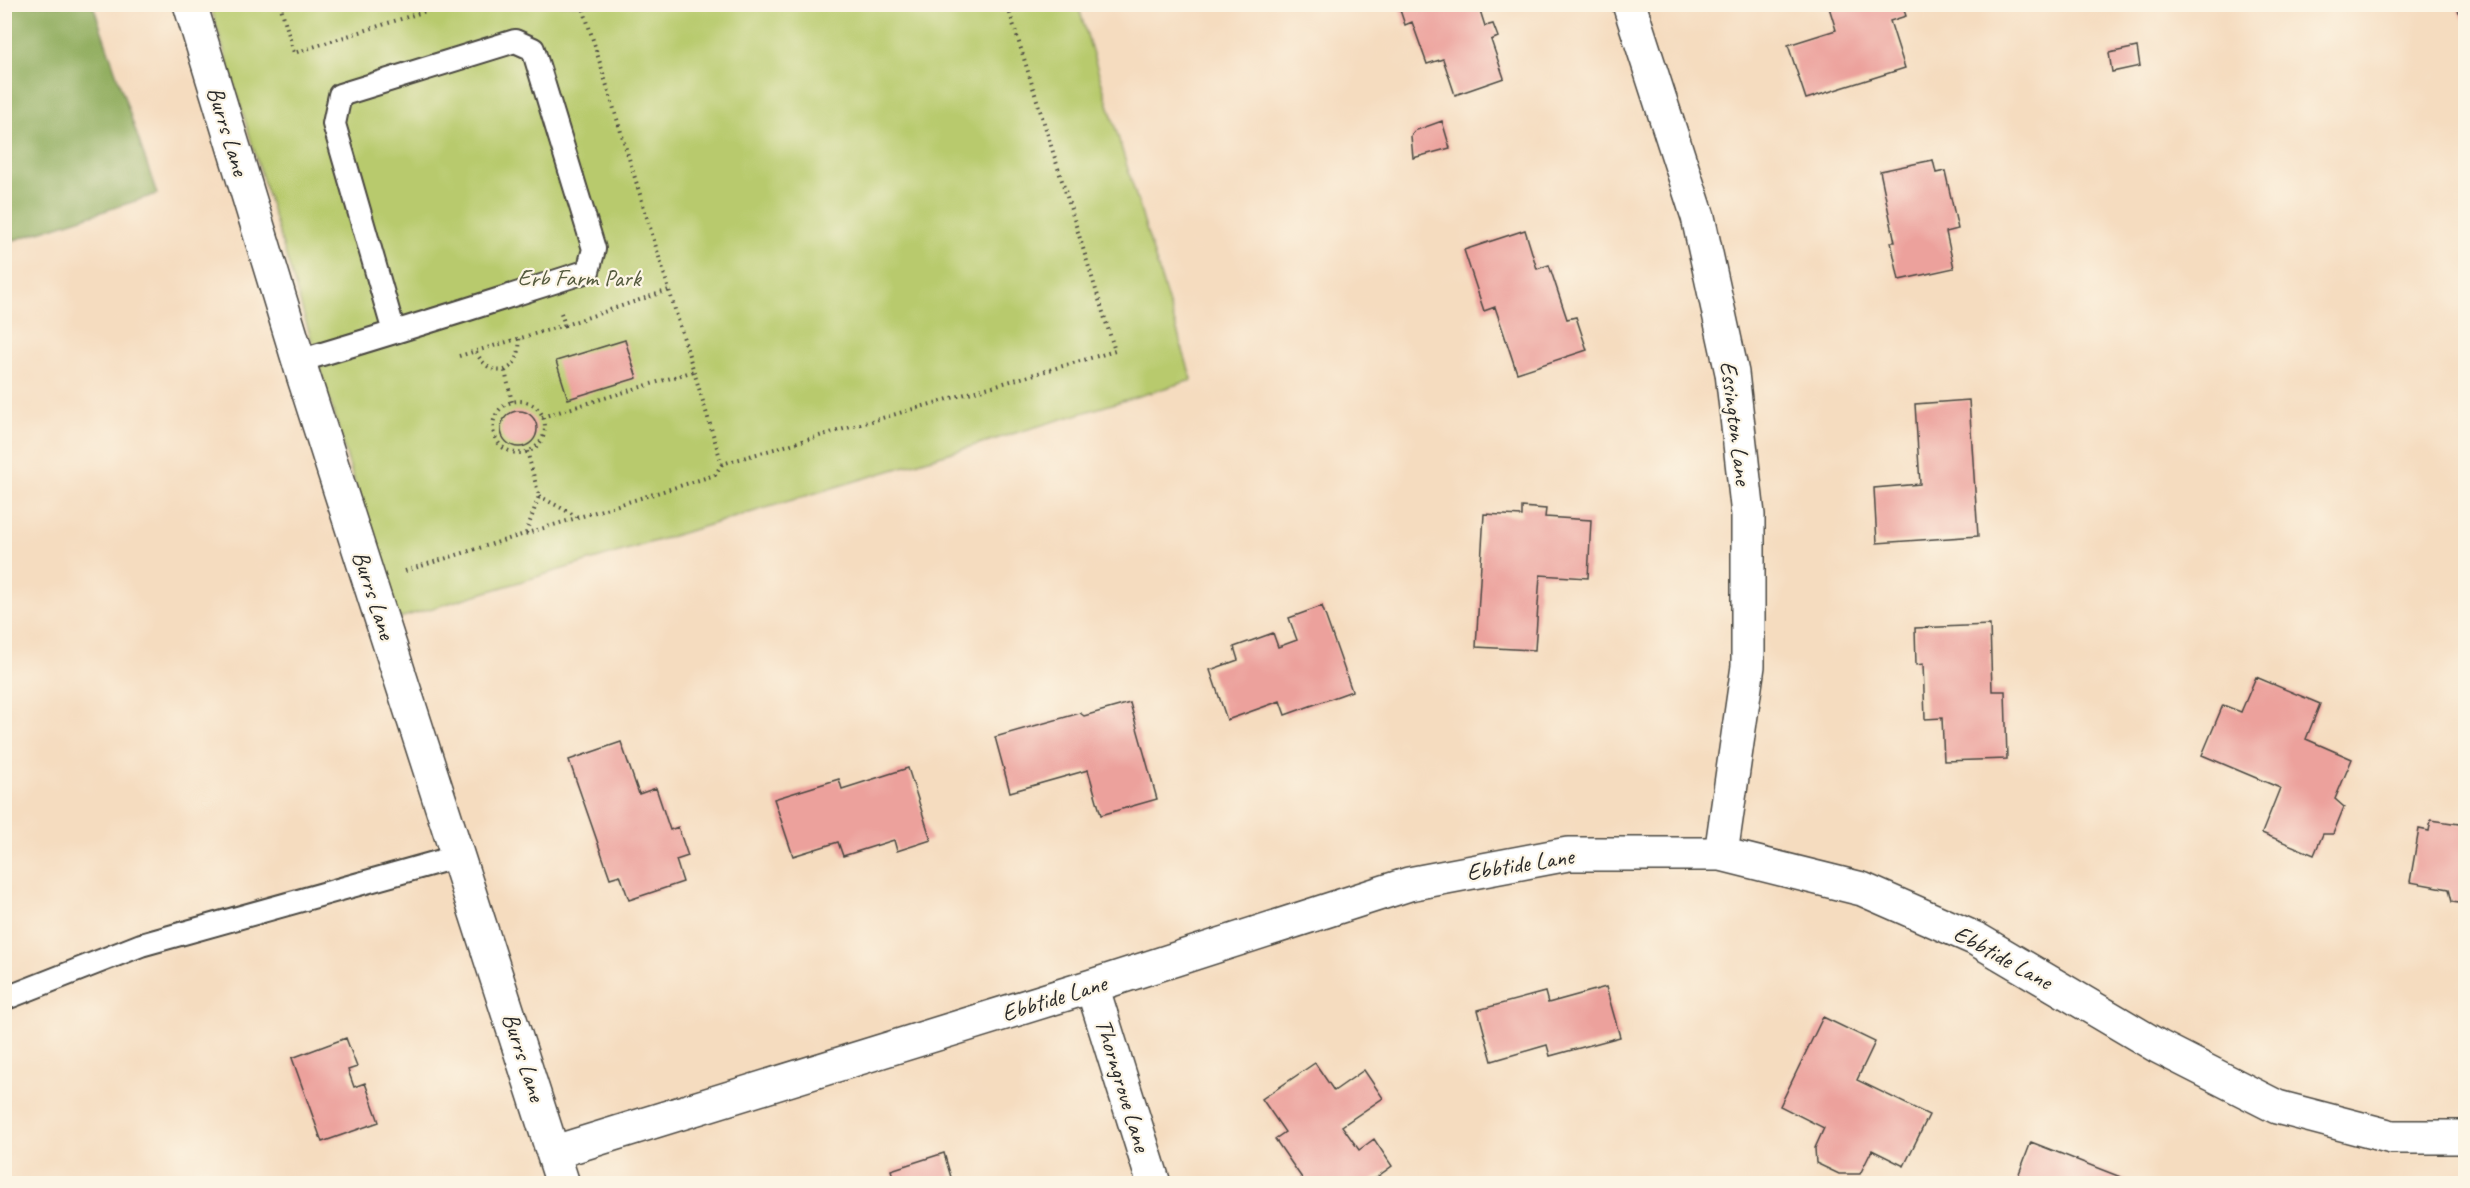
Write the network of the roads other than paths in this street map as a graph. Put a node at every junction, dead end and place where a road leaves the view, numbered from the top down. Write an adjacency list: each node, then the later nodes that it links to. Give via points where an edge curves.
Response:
1 (190, 4): 4 (street, Burrs Lane)
2 (1629, 4): 5 (street, Essington Lane, via 1698,217 1732,373 1748,515 1748,666)
3 (394, 332): 3 (lane, via 588,271 594,249 533,49 515,41 340,95 334,124); 4 (lane)
4 (299, 361): 6 (street, Burrs Lane)
5 (1721, 854): 7 (street, Ebbtide Lane, via 1568,854 1408,884); 9 (street, Ebbtide Lane, via 1862,889 1976,939 2159,1047 2277,1107 2392,1137)
6 (459, 855): 8 (lane, via 141,945); 10 (street, Burrs Lane)
7 (1092, 986): 10 (street, Ebbtide Lane); 12 (street, Thorngrove Lane)
8 (4, 999)
9 (2466, 1137)
10 (555, 1152): 11 (street, Burrs Lane)
11 (563, 1184)
12 (1154, 1184)

